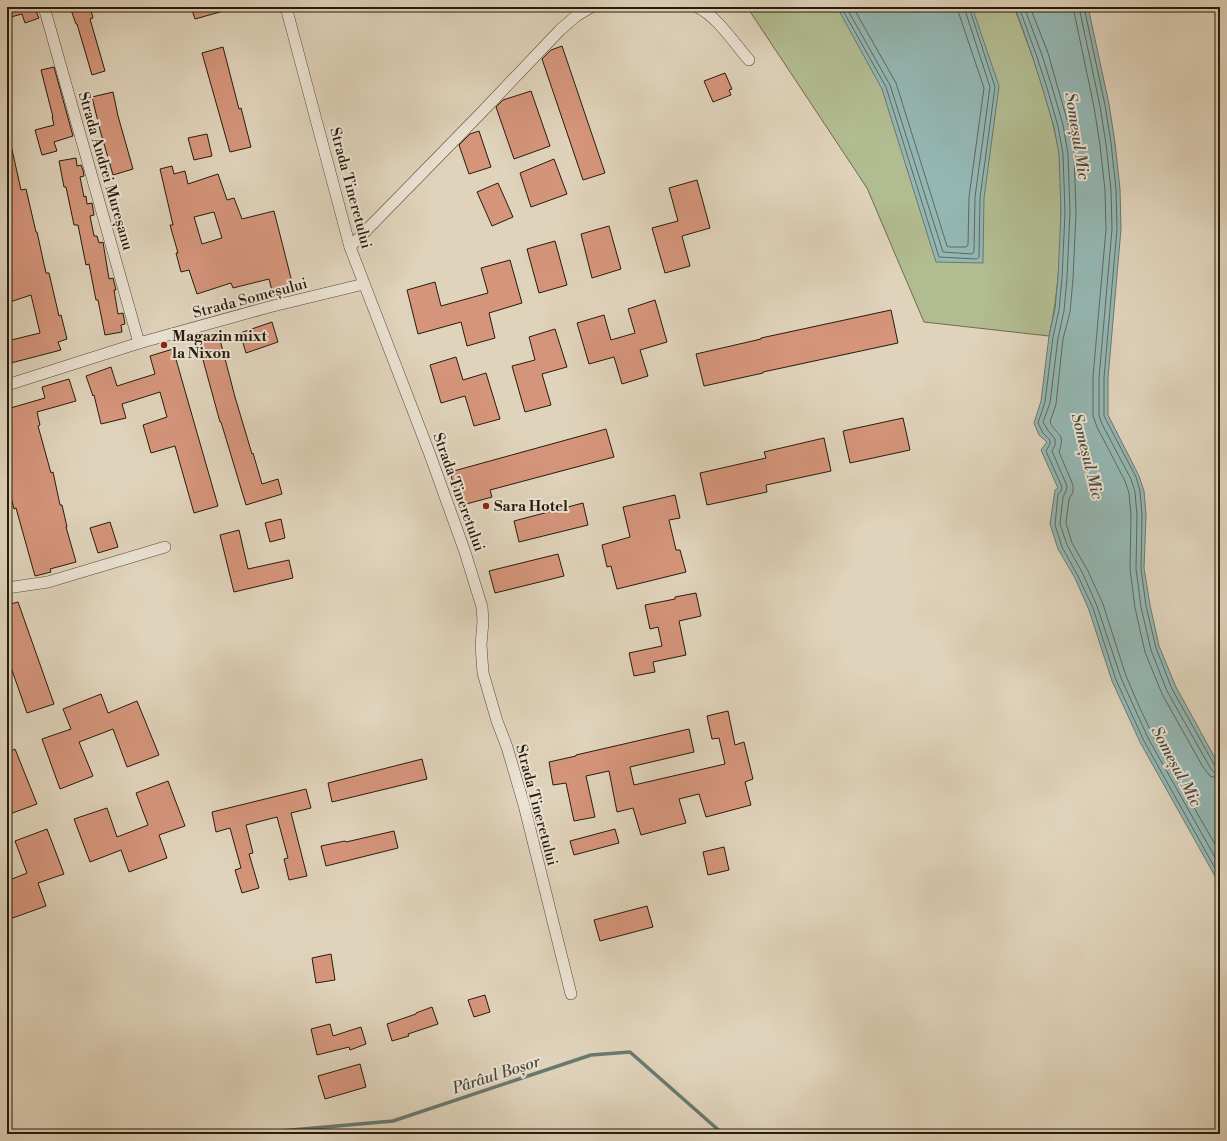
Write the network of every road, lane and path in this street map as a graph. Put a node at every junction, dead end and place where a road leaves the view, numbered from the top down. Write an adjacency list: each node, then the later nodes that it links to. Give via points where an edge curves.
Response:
1 (44, 7): 8 (street, Strada Andrei Mureșanu)
2 (286, 7): 6 (street, Strada Tineretului)
3 (591, 7): 6 (street, via 560,30)
4 (697, 7): 5 (street, via 715,21)
5 (749, 60)
6 (350, 247): 7 (street, Strada Tineretului)
7 (364, 284): 8 (street, Strada Someșului); 12 (street, Strada Tineretului, via 429,452 482,607 483,674 528,819)
8 (139, 343): 9 (street, Strada Someșului)
9 (7, 385)
10 (165, 547): 11 (street, via 48,582)
11 (7, 588)
12 (571, 994)

